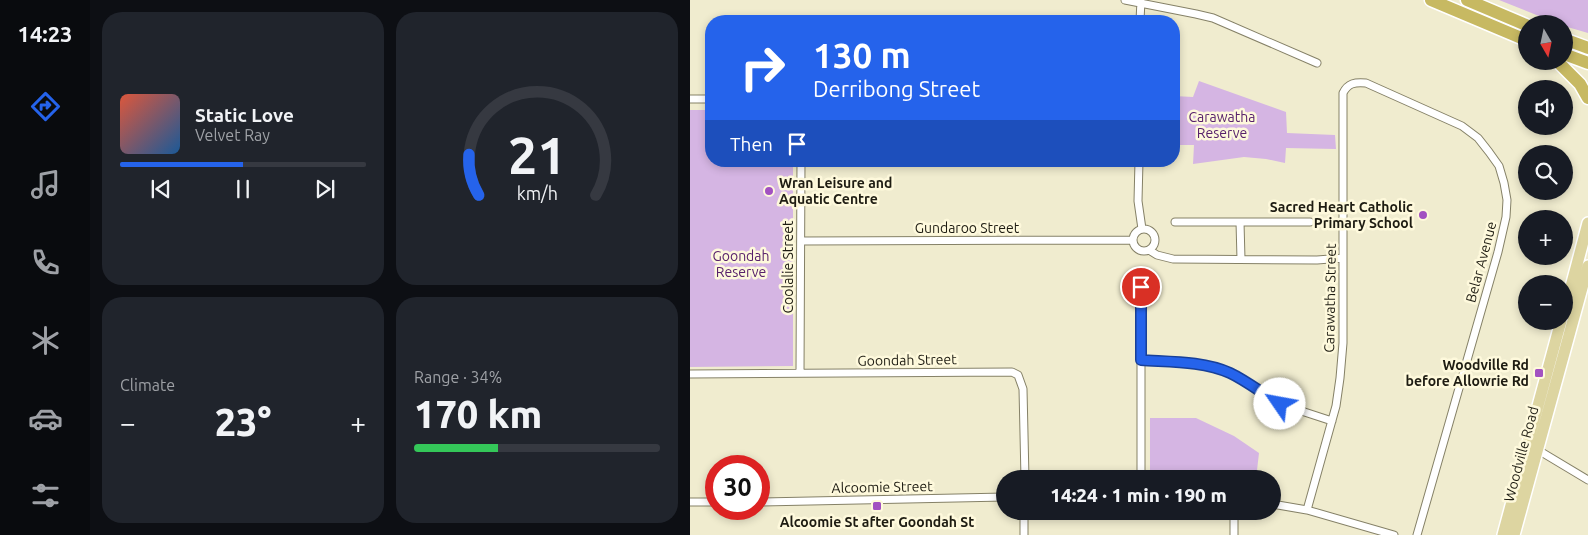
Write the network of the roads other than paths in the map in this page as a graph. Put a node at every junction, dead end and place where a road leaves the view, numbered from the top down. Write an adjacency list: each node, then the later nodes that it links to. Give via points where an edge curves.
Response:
1 (1125, 0): 4 (street)
2 (1431, 0): 7 (highway)
3 (1467, 0): 6 (highway)
4 (1141, 2): 5 (street); 11 (street, via 1213,18)
5 (1140, 15)
6 (1518, 22)
7 (1518, 37)
8 (1573, 42): 9 (highway)
9 (1588, 48)
10 (1573, 57): 12 (highway)
11 (1317, 63)
12 (1588, 63)
13 (1566, 70): 15 (highway)
14 (1349, 84): 28 (street, Carawatha Street, via 1342,100); 53 (street, Belar Avenue, via 1366,83 1462,126 1478,138 1499,166 1507,200 1498,252)
15 (1588, 98)
16 (690, 99): 17 (street)
17 (705, 99)
18 (801, 167): 26 (street, Coolalie Street)
19 (1139, 167): 24 (street, via 1138,201)
20 (1175, 222): 21 (street)
21 (1240, 222): 22 (street); 29 (street)
22 (1310, 222)
23 (1588, 223): 32 (main road)
24 (1142, 229): 25 (street, via 1135,233); 27 (street, via 1154,235 1154,245)
25 (1133, 240): 26 (street, Gundaroo Street); 27 (street, via 1138,249)
26 (801, 241): 35 (street, Coolalie Street)
27 (1149, 250): 29 (street, via 1173,259)
28 (1343, 258): 29 (street); 37 (street, Carawatha Street, via 1343,343)
29 (1241, 259)
30 (1587, 270): 38 (main road, Woodville Road)
31 (1141, 279): 34 (street)
32 (1573, 279)
33 (1559, 330): 54 (main road, Woodville Road)
34 (1141, 360): 37 (street, via 1214,367 1230,373 1280,404); 40 (street)
35 (800, 373): 36 (street, Goondah Street); 39 (street, Goondah Street, via 1012,372 1018,375 1023,389)
36 (690, 374)
37 (1332, 421): 47 (street, Carawatha Street)
38 (1538, 450): 41 (street); 55 (main road, Woodville Road)
39 (1025, 470)
40 (1141, 470)
41 (1588, 480)
42 (996, 497): 45 (street, Alcoomie Street)
43 (690, 502): 44 (street)
44 (705, 502)
45 (770, 502)
46 (1281, 506): 47 (street)
47 (1307, 510): 52 (street)
48 (1024, 520): 50 (street)
49 (1234, 520): 51 (street)
50 (1024, 535)
51 (1234, 535)
52 (1394, 535)
53 (1417, 535)
54 (1503, 535)
55 (1514, 535)

